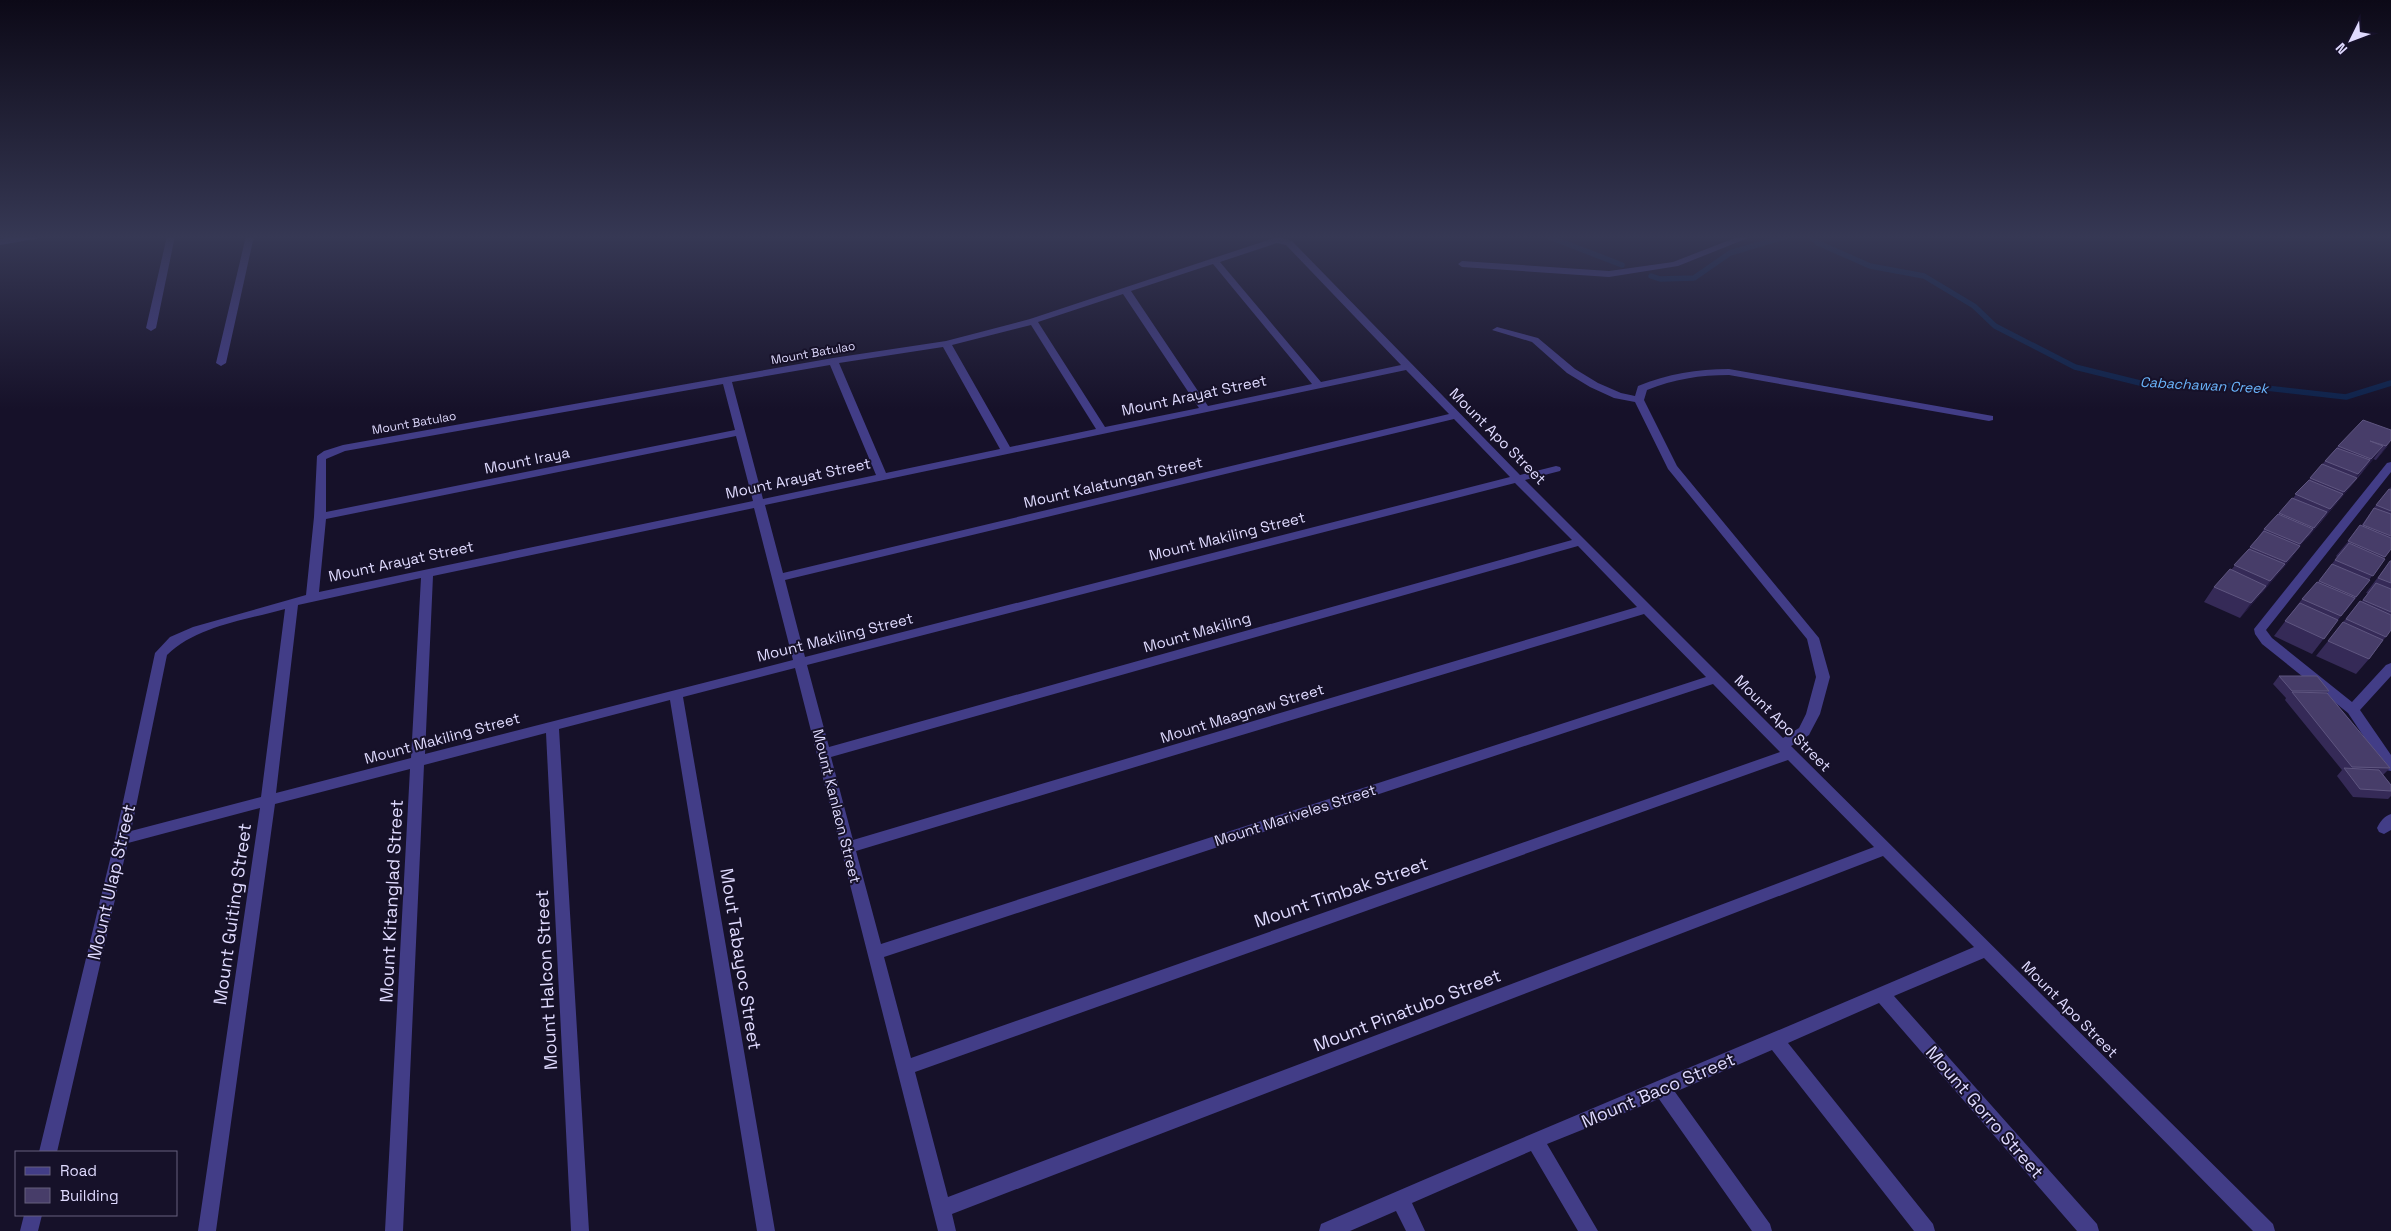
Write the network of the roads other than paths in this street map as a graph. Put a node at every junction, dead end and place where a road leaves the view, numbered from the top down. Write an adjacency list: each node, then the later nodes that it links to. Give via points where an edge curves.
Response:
1 (159, 293): 8 (street)
2 (237, 293): 12 (street)
3 (1118, 293): 7 (street, Mount Batulao)
4 (1128, 293): 17 (street)
5 (1242, 293): 15 (street)
6 (1337, 293): 13 (street, Mount Apo Street)
7 (1033, 321): 10 (street, Mount Batulao); 20 (street)
8 (151, 328)
9 (1497, 330): 16 (street, via 1535,340 1571,371 1594,385 1618,396)
10 (946, 344): 11 (street, Mount Batulao); 22 (street)
11 (833, 361): 14 (street, Mount Batulao); 25 (street)
12 (221, 363)
13 (1407, 367): 15 (street, Mount Arayat Street); 18 (street, Mount Apo Street)
14 (727, 380): 21 (street, Mount Kanlaon Street); 28 (street, Mount Batulao, via 328,453 321,458)
15 (1318, 385): 17 (street, Mount Arayat Street)
16 (1638, 400): 19 (street, via 1642,388 1658,381 1690,372 1729,372); 42 (street, Mount Timbak Street, via 1672,467 1812,638 1823,677 1813,714 1804,731)
17 (1205, 409): 20 (street, Mount Arayat Street)
18 (1455, 416): 26 (street, Mount Apo Street); 31 (street, Mount Kalatungan Street)
19 (1989, 418)
20 (1102, 431): 22 (street, Mount Arayat Street)
21 (740, 432): 27 (street, Mount Kanlaon Street); 28 (street, Mount Iraya)
22 (1007, 451): 25 (street, Mount Arayat Street)
23 (2391, 465): 40 (street, via 2260,629 2261,634)
24 (1556, 469): 26 (street, Mount Makiling Street)
25 (882, 477): 27 (street, Mount Arayat Street)
26 (1517, 479): 29 (street, Mount Apo Street); 36 (street, Mount Makiling Street)
27 (758, 503): 30 (street, Mount Arayat Street); 31 (street, Mount Kanlaon Street)
28 (320, 517): 32 (street)
29 (1580, 542): 34 (street, Mount Apo Street); 43 (street, Mount Makiling)
30 (427, 572): 32 (street, Mount Arayat Street); 44 (street, Mount Kitanglad Street)
31 (778, 578): 36 (street, Mount Kanlaon Street)
32 (312, 597): 33 (street, Mount Arayat Street)
33 (292, 602): 35 (street, Mount Arayat Street); 46 (street, Mount Guiting Street)
34 (1645, 609): 38 (street, Mount Apo Street); 48 (street, Mount Maagnaw Street)
35 (197, 630): 47 (street, Mount Ulap Street, via 176,640 161,653)
36 (800, 663): 39 (street, Mount Makiling Street); 43 (street, Mount Kanlaon Street)
37 (2391, 668): 40 (street)
38 (1716, 678): 42 (street, Mount Apo Street); 51 (street, Mount Mariveles Street)
39 (676, 694): 41 (street, Mount Makiling Street); 65 (street, Mout Tabayoc Street)
40 (2352, 710): 45 (street)
41 (552, 726): 44 (street, Mount Makiling Street); 64 (street, Mount Halcon Street)
42 (1786, 750): 49 (street, Mount Apo Street); 54 (street, Mount Timbak Street)
43 (823, 754): 48 (street, Mount Kanlaon Street)
44 (418, 761): 46 (street, Mount Makiling Street); 63 (street, Mount Kitanglad Street)
45 (2391, 766)
46 (268, 800): 47 (street, Mount Makiling Street); 62 (street, Mount Guiting Street)
47 (122, 839): 57 (street, Mount Ulap Street)
48 (848, 848): 51 (street, Mount Kanlaon Street)
49 (1886, 849): 50 (street, Mount Apo Street); 59 (street, Mount Pinatubo Street)
50 (1988, 949): 52 (street, Mount Baco Street); 73 (street, Mount Apo Street)
51 (874, 953): 54 (street, Mount Kanlaon Street)
52 (1881, 993): 53 (street, Mount Baco Street); 72 (street, Mount Gorro Street)
53 (1776, 1040): 55 (street, Mount Baco Street); 71 (street)
54 (904, 1068): 59 (street, Mount Kanlaon Street)
55 (1662, 1089): 56 (street, Mount Baco Street); 70 (street)
56 (1535, 1140): 58 (street, Mount Baco Street); 69 (street)
57 (48, 1151)
58 (1400, 1199): 67 (street, Mount Baco Street); 68 (street)
59 (941, 1209): 66 (street, Mount Kanlaon Street)
60 (33, 1216): 61 (street)
61 (29, 1231)
62 (207, 1231)
63 (394, 1231)
64 (580, 1231)
65 (766, 1231)
66 (947, 1231)
67 (1328, 1231)
68 (1416, 1231)
69 (1589, 1231)
70 (1763, 1231)
71 (1926, 1231)
72 (2090, 1231)
73 (2266, 1231)

